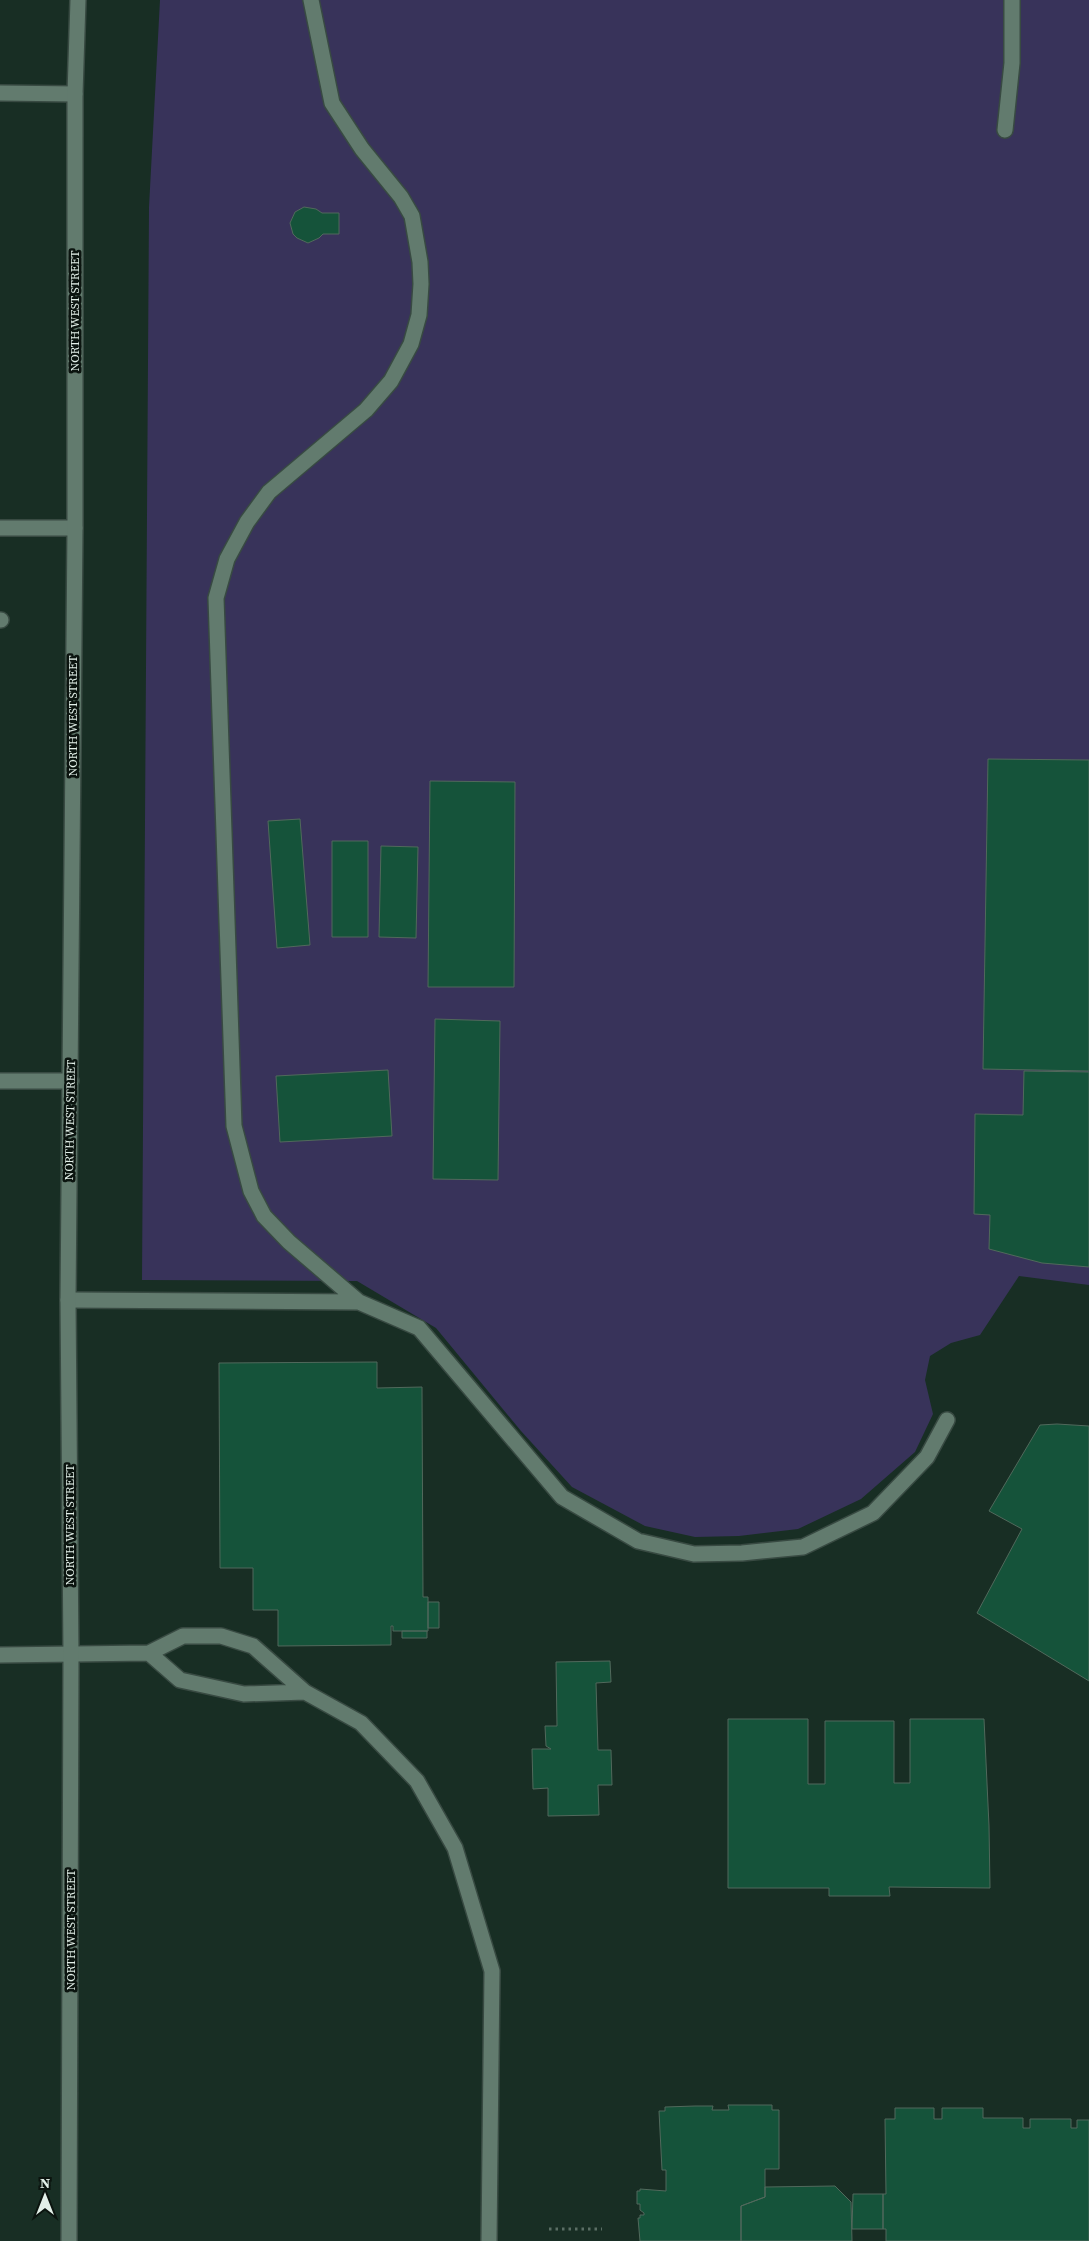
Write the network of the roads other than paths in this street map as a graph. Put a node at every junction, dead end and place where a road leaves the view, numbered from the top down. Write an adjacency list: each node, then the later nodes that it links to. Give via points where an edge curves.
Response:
1 (78, 0): 5 (street, NORTH WEST STREET)
2 (311, 0): 12 (street, via 332,103 362,150 401,197 412,216 420,262 419,315 411,344 391,381 366,410 269,492 247,522 227,559 216,598 233,1116 251,1191 264,1216)
3 (1012, 0): 6 (street, via 1012,63)
4 (0, 93): 5 (street)
5 (75, 94): 8 (street, NORTH WEST STREET)
6 (1006, 130)
7 (0, 528): 8 (street)
8 (75, 528): 10 (street, NORTH WEST STREET)
9 (0, 1081): 10 (street)
10 (71, 1081): 11 (street, NORTH WEST STREET)
11 (68, 1300): 12 (street); 16 (street, NORTH WEST STREET)
12 (359, 1302): 13 (street, via 419,1328 562,1497 638,1541 694,1554 803,1547 873,1513 928,1457)
13 (947, 1420)
14 (149, 1653): 16 (street); 17 (street, via 180,1680 244,1694); 17 (street, via 183,1636 222,1636 253,1646)
15 (0, 1655): 16 (street)
16 (71, 1655): 18 (street, NORTH WEST STREET)
17 (305, 1692): 19 (street, via 361,1723 417,1781 455,1848 492,1971)
18 (69, 2241)
19 (489, 2241)

